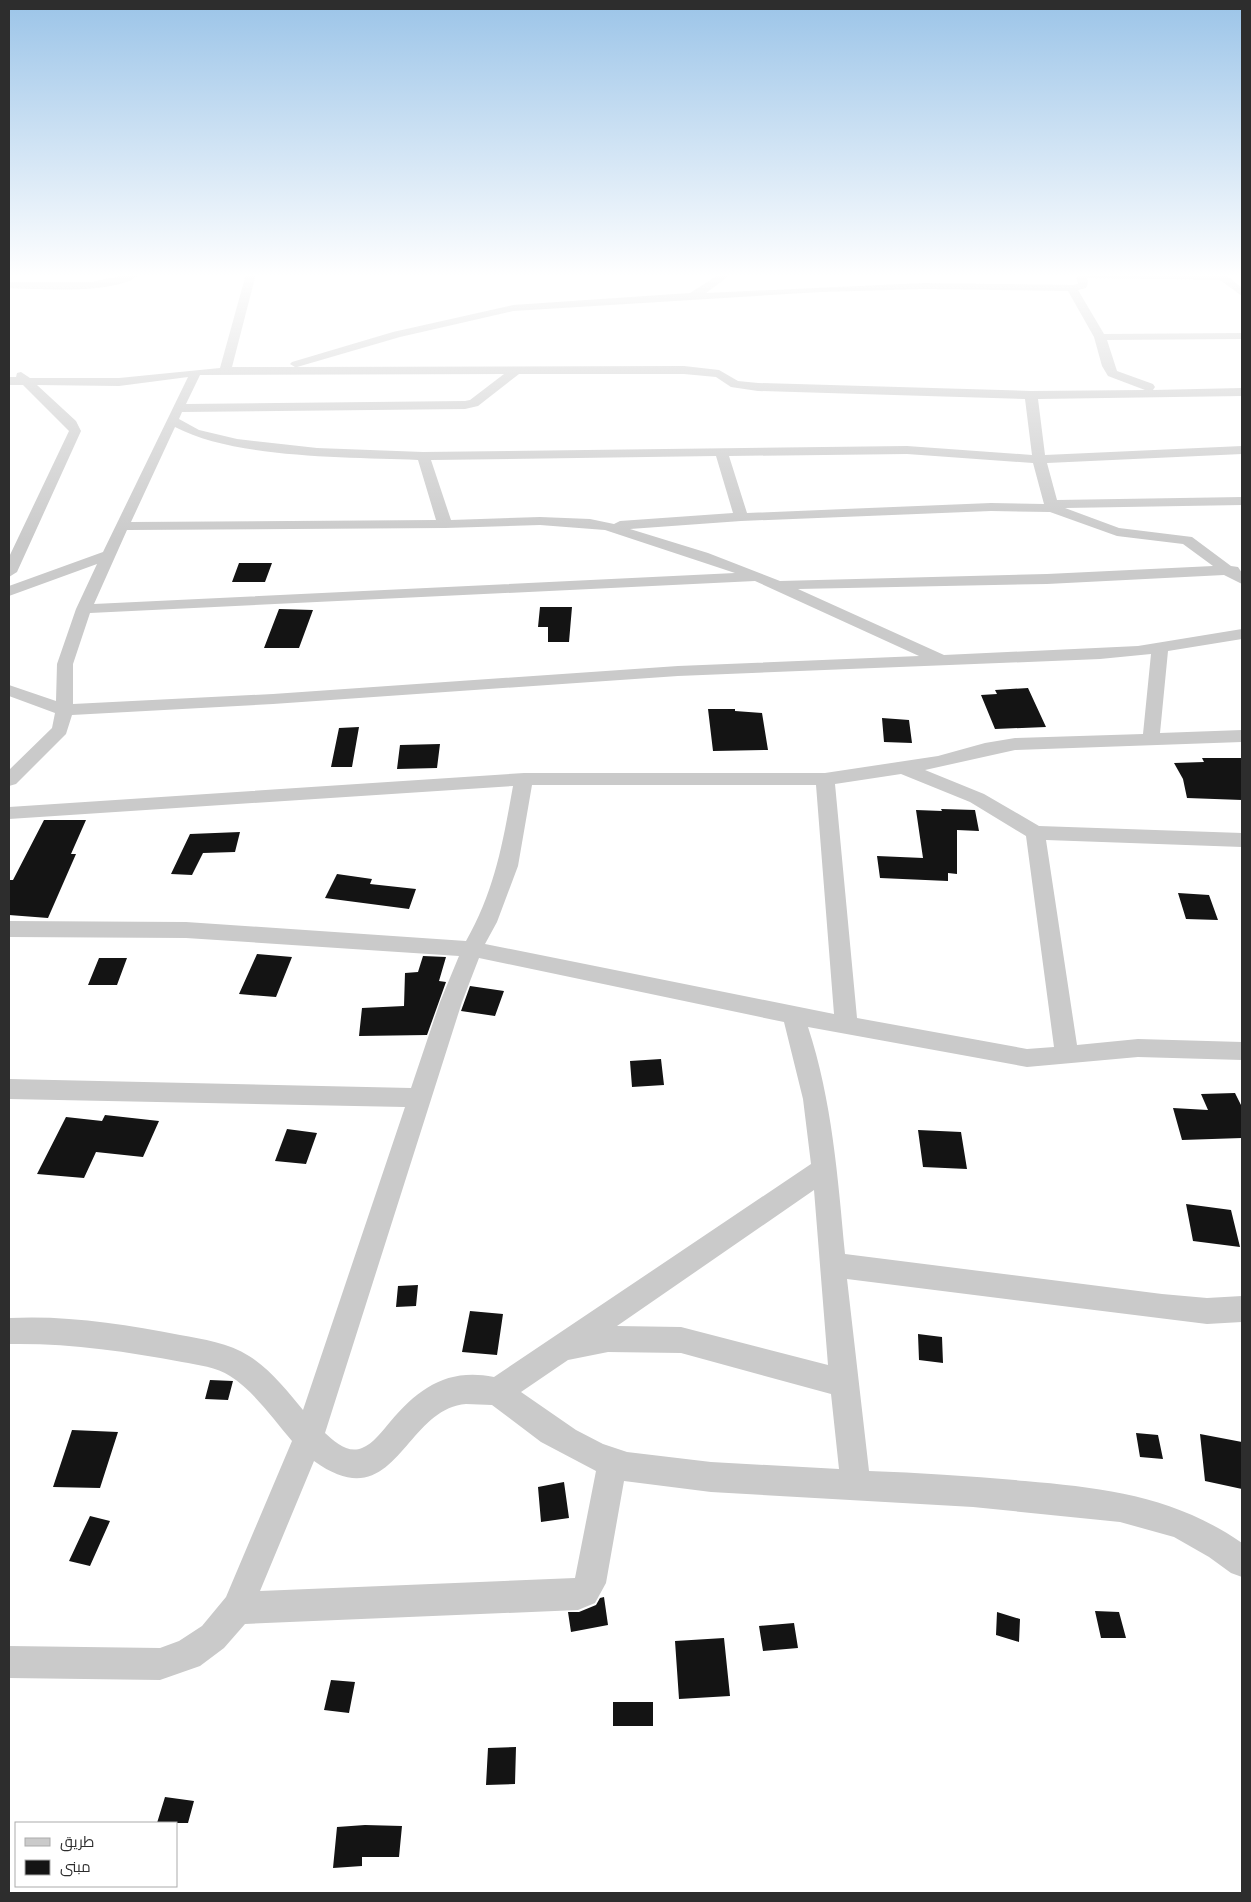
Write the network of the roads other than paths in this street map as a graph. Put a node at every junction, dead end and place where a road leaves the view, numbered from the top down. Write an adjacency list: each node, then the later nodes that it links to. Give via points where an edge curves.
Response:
1 (227, 363): 5 (street)
2 (300, 363): 6 (street)
3 (1107, 363): 12 (street, via 1112,373 1124,379)
4 (9, 366): 10 (street)
5 (225, 371): 6 (street); 7 (street)
6 (272, 371): 8 (street)
7 (196, 372): 10 (street, via 119,382); 15 (street)
8 (515, 372): 14 (street, via 684,370 719,374 735,384 758,387); 15 (street, via 474,403 465,405)
9 (9, 380): 10 (street)
10 (28, 382): 11 (street); 29 (street, via 75,431)
11 (9, 388)
12 (1166, 392): 13 (street); 14 (street)
13 (1242, 392)
14 (1031, 395): 19 (street)
15 (175, 414): 18 (street, via 195,433 237,443 317,452); 24 (street)
16 (1242, 450): 19 (street)
17 (722, 454): 18 (street); 19 (street, via 907,450); 22 (street)
18 (423, 456): 23 (street)
19 (1039, 458): 21 (street)
20 (1242, 501): 21 (street)
21 (1051, 506): 22 (street); 27 (street, via 1117,532 1187,540 1198,545)
22 (741, 517): 25 (street)
23 (445, 524): 24 (street); 25 (street, via 569,521)
24 (122, 526): 26 (street)
25 (607, 526): 30 (street)
26 (108, 555): 33 (street); 34 (street)
27 (1226, 570): 28 (street); 31 (street); 32 (street, via 1047,579)
28 (1242, 570)
29 (9, 572)
30 (759, 577): 32 (street); 34 (street)
31 (1242, 579)
32 (776, 585): 37 (street)
33 (9, 591)
34 (84, 609): 39 (street, via 65,664)
35 (1242, 634): 36 (street)
36 (1160, 647): 37 (street, via 1100,654); 41 (street)
37 (942, 661): 39 (street, via 678,671)
38 (9, 690): 39 (street)
39 (64, 710): 45 (street, via 60,730)
40 (1242, 736): 41 (street)
41 (1151, 738): 42 (street, via 1015,744)
42 (904, 768): 43 (street); 47 (street, via 977,798)
43 (824, 778): 44 (street); 52 (street)
44 (524, 779): 46 (street); 50 (street, via 508,866 487,922)
45 (9, 780)
46 (9, 813)
47 (1035, 833): 48 (street); 54 (street)
48 (1242, 840)
49 (9, 930): 50 (street, via 186,930)
50 (472, 949): 51 (street); 56 (street, via 451,1002)
51 (793, 1015): 52 (street); 57 (street, via 809,1063)
52 (846, 1025): 54 (street, via 1027,1058)
53 (1242, 1051): 54 (street, via 1138,1048)
54 (1067, 1056)
55 (9, 1090): 56 (street)
56 (421, 1098): 64 (street)
57 (824, 1169): 58 (street); 61 (street)
58 (833, 1265): 59 (street, via 1162,1307 1207,1311); 62 (street)
59 (1242, 1309)
60 (9, 1331): 64 (street, via 148,1341 222,1357 255,1377)
61 (560, 1349): 62 (street, via 608,1339 681,1340); 63 (street)
62 (844, 1383): 66 (street)
63 (497, 1392): 64 (street, via 470,1390 435,1397 380,1453 357,1464 345,1464); 65 (street, via 590,1454)
64 (309, 1437): 68 (street)
65 (612, 1464): 66 (street, via 641,1470); 68 (street, via 590,1583 584,1592)
66 (856, 1485): 67 (street, via 1006,1493 1130,1509 1178,1524 1207,1538)
67 (1242, 1562)
68 (238, 1608): 69 (street, via 213,1637 188,1654 160,1664)
69 (9, 1662)

